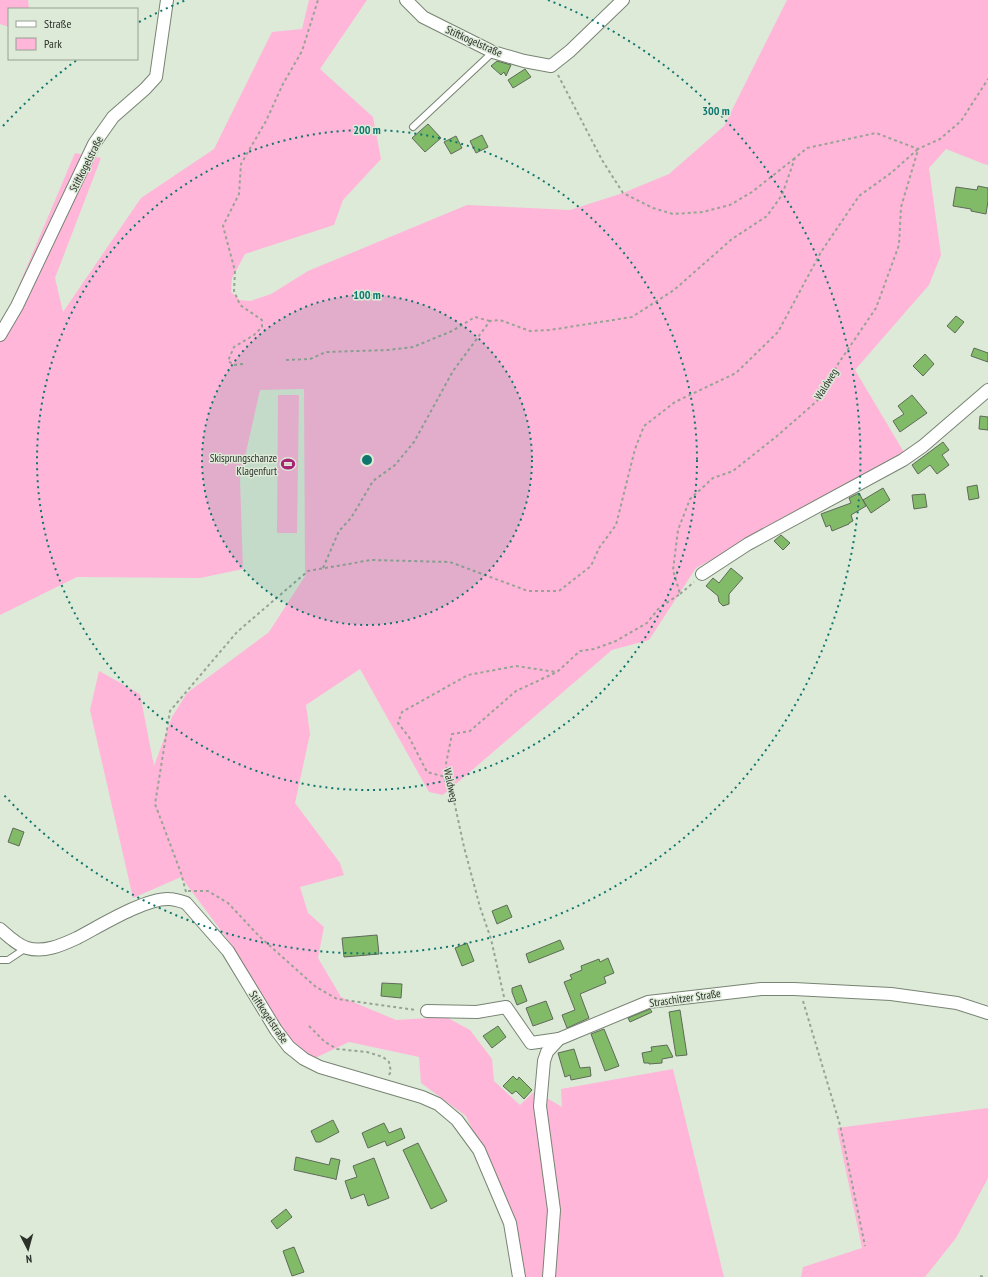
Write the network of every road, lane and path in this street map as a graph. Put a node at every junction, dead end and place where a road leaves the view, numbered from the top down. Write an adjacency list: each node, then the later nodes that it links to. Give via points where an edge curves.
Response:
1 (167, 0): 12 (street, Stiftkogelstraße, via 156,77 113,117 94,144 17,306)
2 (318, 0): 14 (path, via 302,51 266,121 240,164 239,194 223,226 235,271 234,290 240,305 262,320 262,327 234,347 228,361 234,365)
3 (406, 0): 5 (street, Stiftkogelstraße, via 422,17)
4 (623, 0): 6 (street)
5 (493, 52): 6 (street, Stiftkogelstraße); 8 (lane)
6 (551, 66): 10 (path, via 623,193 653,208 673,214 703,212 730,205 752,192)
7 (988, 79): 9 (path, via 961,121 940,139)
8 (413, 127)
9 (918, 149): 10 (path, via 876,133 807,148); 16 (path, via 859,196 821,252 778,332 736,373 676,402 644,426 635,449 616,525 599,548 591,566 559,591 528,591 450,562 371,560); 18 (path, Waldweg, via 901,207 899,244 876,308 817,400 733,471 713,478 690,499 678,530 673,570)
10 (795, 158): 11 (path, via 782,195 767,216 732,239 674,290 632,317 530,331 500,320)
11 (490, 321): 13 (path, via 475,317 413,347 326,352 310,359); 16 (path, via 453,371 414,442 395,465 373,481 351,518 339,531)
12 (0, 335)
13 (286, 360)
14 (243, 364)
15 (988, 390): 17 (street, via 924,446 903,460 748,544)
16 (323, 568): 21 (path, via 308,571 237,632 170,711 155,804)
17 (702, 574): 18 (path, Waldweg)
18 (680, 594): 19 (path, Waldweg, via 659,608 647,623 616,641 580,651)
19 (557, 672): 20 (path, Waldweg, via 516,691 470,731 452,734 446,764); 20 (path, via 516,666 468,675 402,712 398,723 409,737 427,772)
20 (449, 778): 27 (path, Waldweg, via 464,847 491,939)
21 (186, 891): 22 (path); 28 (path, via 208,891 228,903 316,987 337,999)
22 (186, 903): 24 (street, via 168,899 157,900 68,943 54,948); 34 (street, Stiftkogelstraße, via 228,951 289,1047 320,1067)
23 (0, 930): 24 (street)
24 (26, 948): 25 (lane, via 8,960)
25 (0, 960)
26 (794, 989): 29 (street, Straschitzer Straße, via 891,994 957,1003); 31 (street, Straschitzer Straße, via 761,989 648,1002); 35 (path, via 802,997 840,1125)
27 (506, 1007): 28 (street, via 477,1012); 32 (street)
28 (427, 1011)
29 (988, 1013)
30 (309, 1026): 34 (path, via 325,1042 337,1049 367,1052 383,1057 389,1062 391,1072)
31 (559, 1039): 32 (street); 33 (street, Straschitzer Straße, via 547,1052)
32 (531, 1043): 33 (street)
33 (544, 1061): 38 (street, Straschitzer Straße, via 540,1106 554,1210)
34 (382, 1086): 37 (street, Stiftkogelstraße, via 438,1104 457,1120 479,1150 510,1222)
35 (865, 1246)
36 (980, 1276): 39 (path)
37 (519, 1277)
38 (549, 1277)
39 (986, 1277)

